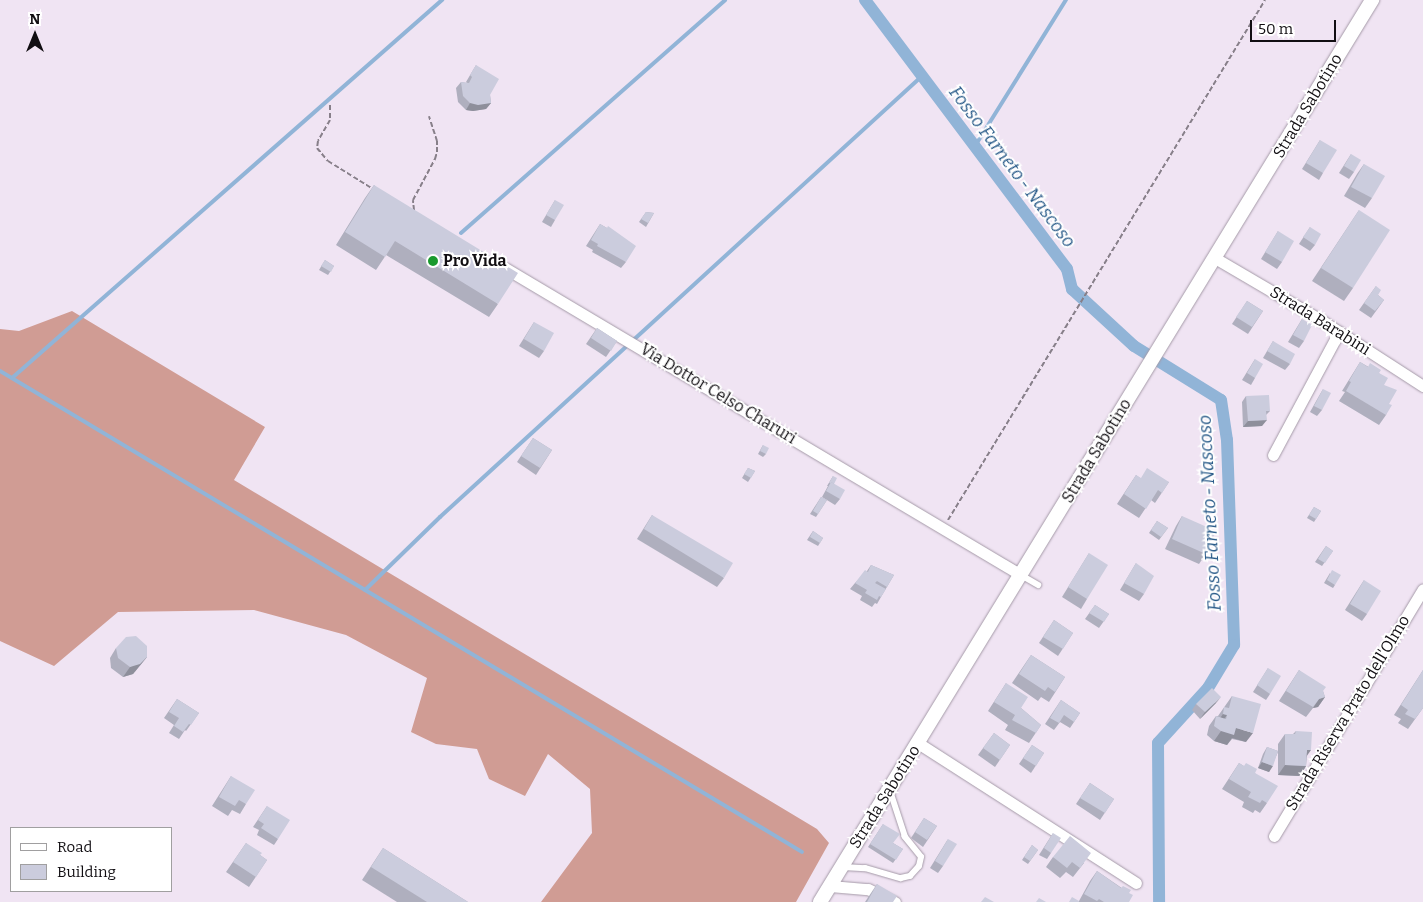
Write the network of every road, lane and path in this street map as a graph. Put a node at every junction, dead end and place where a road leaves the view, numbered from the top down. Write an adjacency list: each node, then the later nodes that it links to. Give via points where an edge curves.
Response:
1 (1265, 0): 12 (path)
2 (1372, 0): 7 (street, Strada Sabotino)
3 (330, 105): 5 (path, via 330,120 317,148 328,161)
4 (429, 116): 6 (path, via 437,141 435,159 413,200 415,214)
5 (376, 190)
6 (407, 210)
7 (1215, 258): 9 (street, Strada Barabini); 13 (street, Strada Sabotino)
8 (498, 264): 12 (street, Via Dottor Celso Charuri)
9 (1339, 332): 10 (street, Strada Barabini); 11 (street)
10 (1423, 386)
11 (1273, 454)
12 (943, 528): 13 (street, Via Dottor Celso Charuri)
13 (1021, 575): 14 (lane); 16 (street, Strada Sabotino)
14 (1038, 584)
15 (1423, 589): 18 (street, Strada Riserva Prato dell'Olmo)
16 (918, 743): 17 (street, Strada Sabotino); 20 (street)
17 (890, 789): 19 (street, Strada Sabotino); 19 (lane, via 905,837 921,857 919,866 910,876 901,878 860,867)
18 (1274, 836)
19 (841, 868): 21 (street, Strada Sabotino)
20 (1136, 883)
21 (830, 886): 22 (street, Strada Sabotino); 23 (street, via 868,888)
22 (820, 902)
23 (895, 902)

